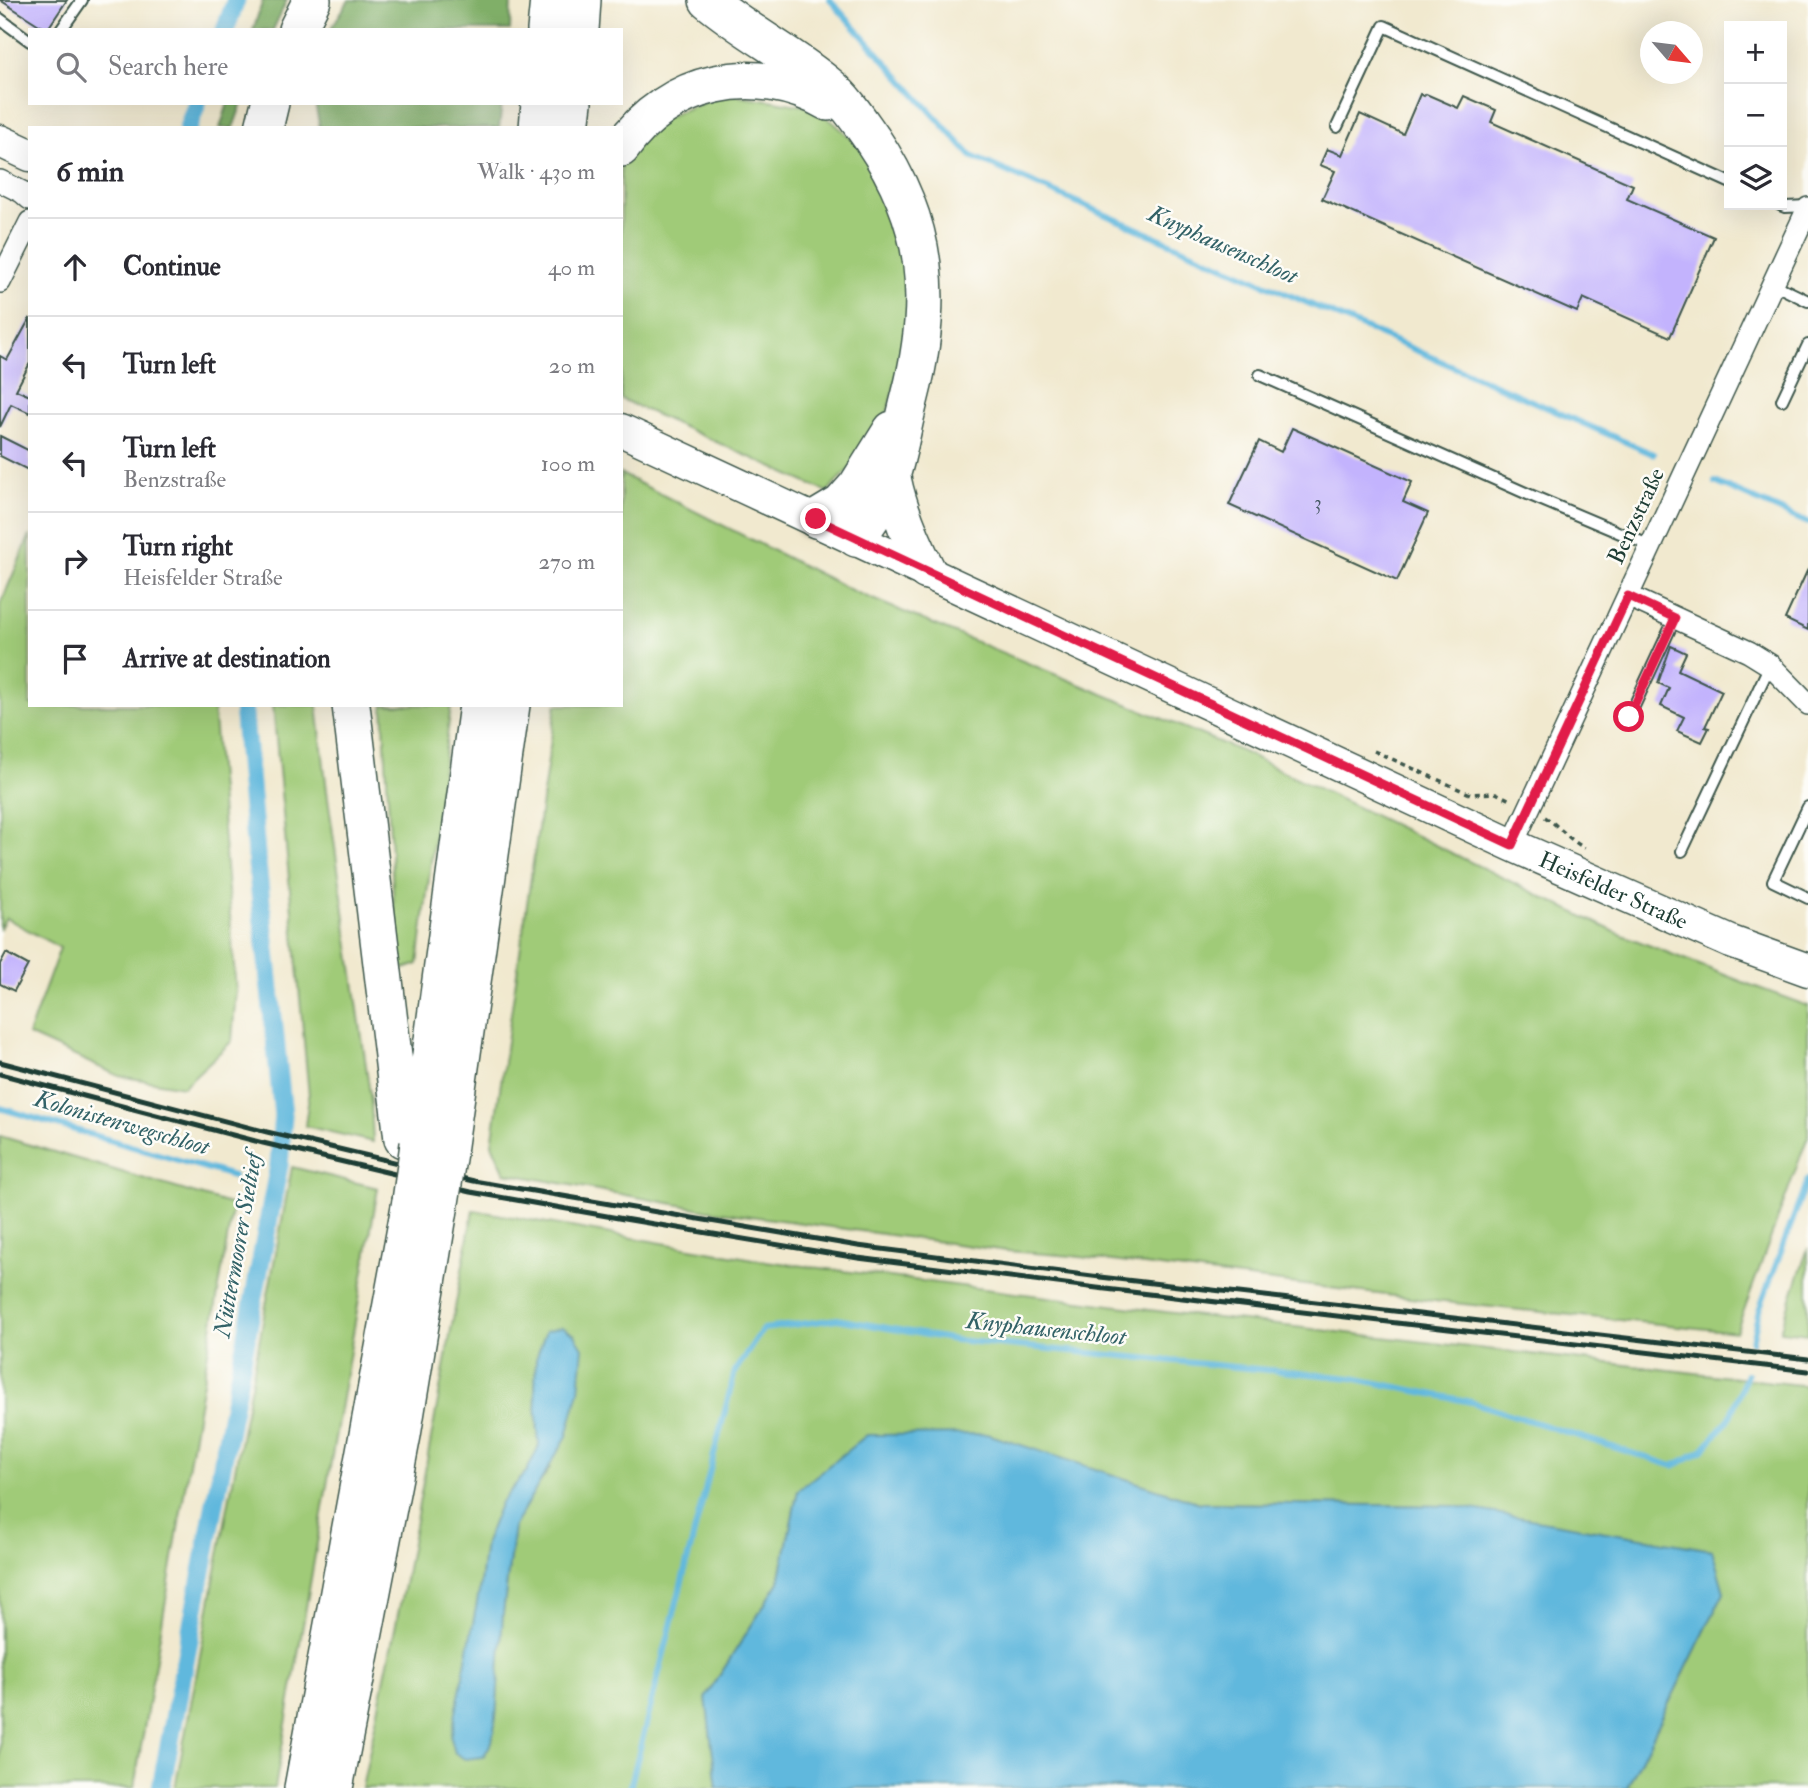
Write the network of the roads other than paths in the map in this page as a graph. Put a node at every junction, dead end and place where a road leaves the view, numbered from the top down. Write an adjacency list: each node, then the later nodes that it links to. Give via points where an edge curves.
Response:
1 (82, 0): 7 (lane)
2 (312, 0): 8 (highway)
3 (548, 0): 9 (highway)
4 (582, 0): 10 (highway)
5 (708, 0): 15 (highway, via 805,67)
6 (0, 19): 11 (lane)
7 (62, 28)
8 (298, 28)
9 (546, 28)
10 (580, 28)
11 (28, 40)
12 (270, 105): 16 (highway)
13 (540, 105): 17 (highway)
14 (573, 105): 18 (highway)
15 (857, 118): 21 (highway, via 799,88 762,80 738,81 706,86 669,103); 34 (highway, via 907,202 918,245 924,330)
16 (264, 126)
17 (538, 126)
18 (570, 126)
19 (1337, 127): 23 (lane, via 1384,26)
20 (0, 141): 22 (main road)
21 (623, 146)
22 (28, 154)
23 (1724, 180)
24 (0, 181): 25 (street)
25 (28, 197)
26 (1787, 207): 27 (lane)
27 (1808, 207): 30 (street, Benzstraße)
28 (28, 226): 29 (street)
29 (0, 282)
30 (1773, 284): 31 (lane); 40 (street, Benzstraße)
31 (1808, 301)
32 (1808, 345): 35 (lane)
33 (1260, 375): 40 (lane)
34 (909, 399): 37 (highway); 38 (highway, via 858,486 841,504)
35 (1782, 400)
36 (623, 431): 38 (main road, Heisfelder Straße)
37 (892, 478): 39 (highway, via 872,519); 41 (highway, via 908,535)
38 (816, 519): 39 (main road, Heisfelder Straße)
39 (856, 538): 41 (main road, Heisfelder Straße)
40 (1651, 546): 42 (street, Benzstraße)
41 (927, 571): 51 (main road, Heisfelder Straße)
42 (1628, 596): 43 (street); 51 (street, Benzstraße)
43 (1675, 618): 44 (street); 49 (lane)
44 (1770, 665): 45 (street); 52 (lane)
45 (1808, 704)
46 (351, 707): 55 (highway)
47 (478, 707): 55 (highway)
48 (511, 707): 55 (highway)
49 (1629, 717)
50 (1808, 807): 53 (lane, via 1773,881)
51 (1512, 845): 54 (main road, Heisfelder Straße, via 1731,942)
52 (1682, 851)
53 (1808, 898)
54 (1808, 970)
55 (422, 1169): 56 (highway); 57 (highway, via 402,1435)
56 (303, 1788)
57 (334, 1788)

